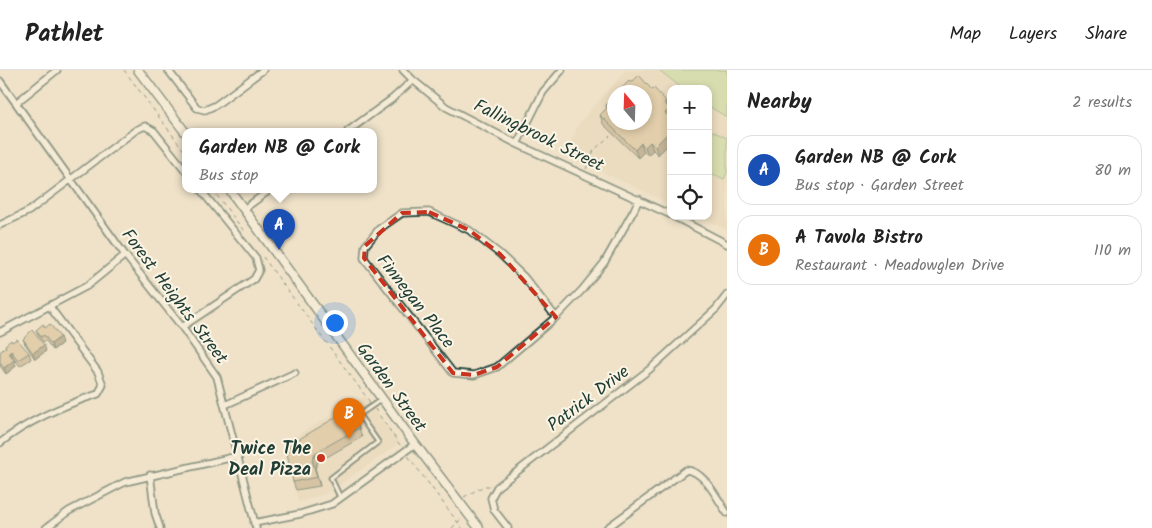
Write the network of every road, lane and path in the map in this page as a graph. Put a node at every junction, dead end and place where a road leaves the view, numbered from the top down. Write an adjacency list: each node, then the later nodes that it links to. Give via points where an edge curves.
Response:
1 (58, 70): 10 (street)
2 (124, 70): 15 (path)
3 (138, 70): 11 (street)
4 (168, 70): 5 (street, via 197,108 205,110 216,106)
5 (263, 70)
6 (403, 70): 8 (street, Fallingbrook Street)
7 (562, 70): 14 (street, via 544,92)
8 (412, 80): 12 (street); 14 (street, Fallingbrook Street, via 446,107)
9 (0, 81): 10 (street, Forest Heights Street)
10 (16, 103): 18 (street, Forest Heights Street)
11 (182, 128)
12 (352, 128)
13 (610, 136): 17 (path, via 594,150)
14 (518, 144): 17 (street, Fallingbrook Street)
15 (182, 148)
16 (182, 166): 18 (street, via 154,131 145,126)
17 (583, 174): 23 (street, Fallingbrook Street)
18 (71, 179): 27 (street, via 28,211); 31 (street, Forest Heights Street)
19 (203, 193): 35 (street, via 256,258 259,270 254,280)
20 (215, 193): 28 (path)
21 (232, 193): 24 (street, Garden Street)
22 (266, 193): 24 (street)
23 (639, 199): 25 (street, Fallingbrook Street); 34 (street, Finnegan Place, via 604,262)
24 (244, 209): 38 (street, Garden Street)
25 (667, 213)
26 (680, 220): 29 (street, Fallingbrook Street)
27 (0, 226)
28 (248, 238)
29 (727, 244)
30 (259, 252): 40 (path)
31 (125, 254): 33 (street, via 87,286); 35 (street, Forest Heights Street)
32 (727, 295): 48 (street, Patrick Drive, via 650,369)
33 (50, 307): 36 (street); 43 (street, via 98,372 103,385 98,394 69,404)
34 (556, 317): 34 (street, Finnegan Place, via 500,254 469,230 429,212 402,213 379,229 365,246 364,258 453,373 474,375 497,367)
35 (182, 327): 39 (street, Forest Heights Street, via 217,377)
36 (0, 332)
37 (295, 373): 39 (street)
38 (382, 399): 40 (lane); 44 (street, Garden Street)
39 (225, 405): 46 (street, Forest Heights Street)
40 (373, 405): 41 (lane); 45 (path)
41 (359, 415): 42 (lane); 49 (lane, via 378,442 330,478)
42 (351, 418)
43 (0, 443)
44 (415, 444): 45 (street); 50 (street, Garden Street)
45 (405, 451): 49 (street); 53 (path)
46 (238, 456): 47 (street); 54 (street, Forest Heights Street)
47 (150, 475): 55 (street, via 125,482 69,511); 56 (street)
48 (497, 487): 50 (path, via 484,486); 60 (street, via 491,498 494,510)
49 (340, 497): 54 (street, via 332,504)
50 (459, 500): 51 (street, Garden Street)
51 (468, 512): 53 (path); 59 (street, Garden Street)
52 (727, 513): 61 (street, via 702,478 693,470 686,470)
53 (458, 522): 57 (path); 58 (path)
54 (255, 526)
55 (46, 528)
56 (160, 528)
57 (452, 528)
58 (462, 528)
59 (479, 528)
60 (508, 528)
61 (607, 528)

